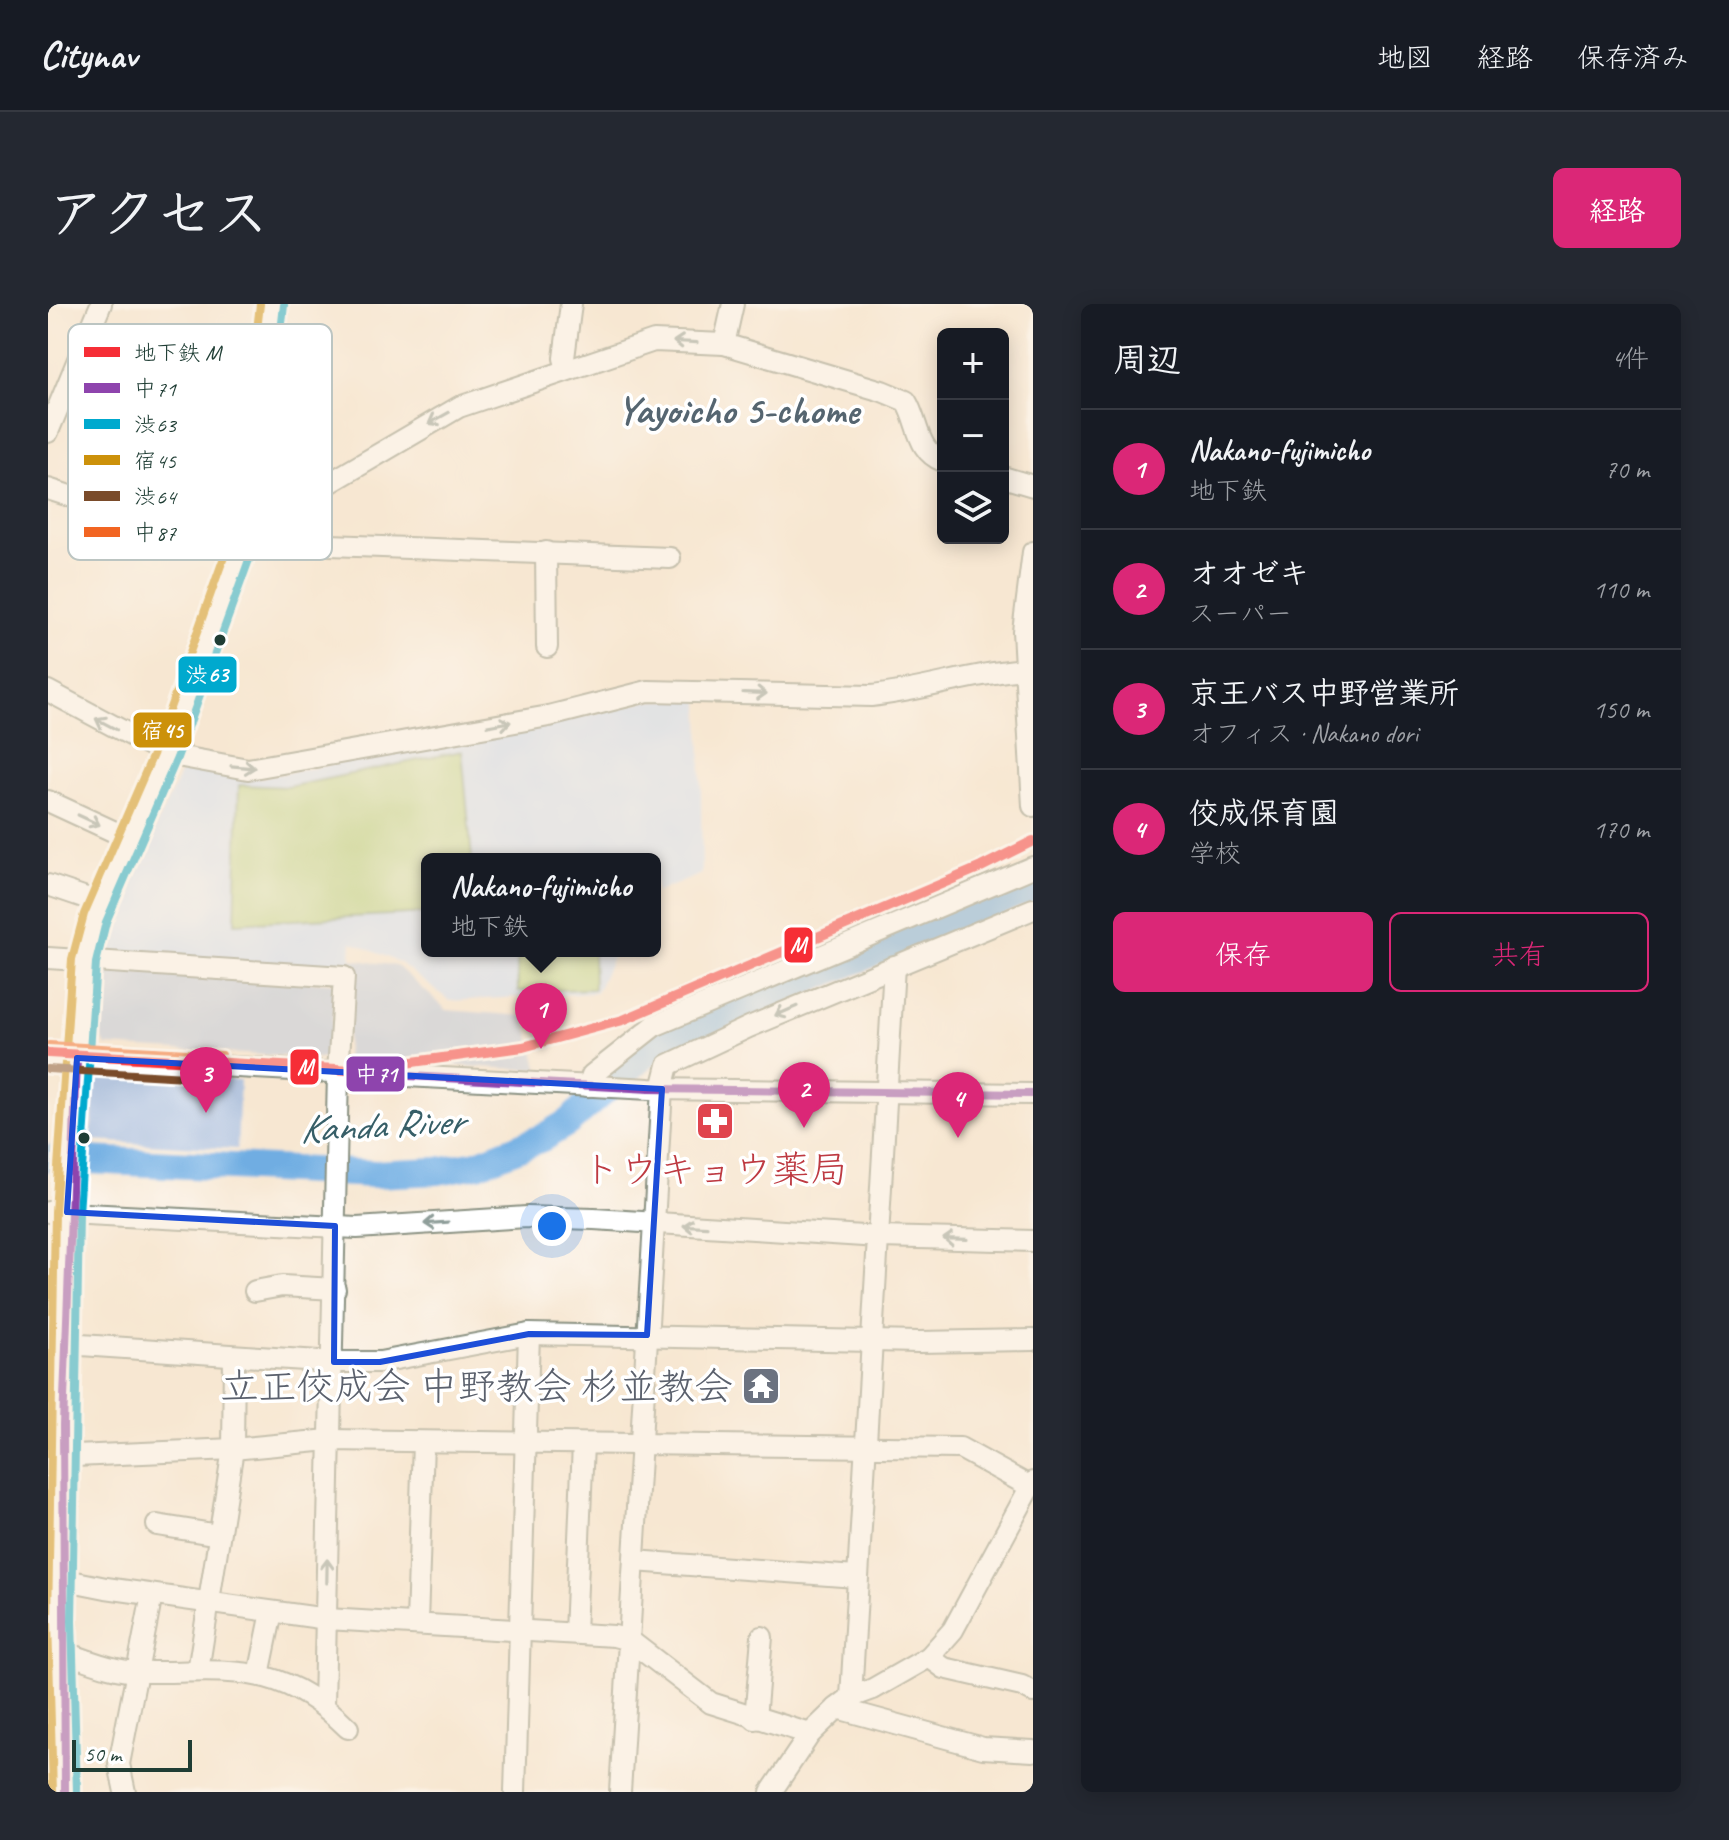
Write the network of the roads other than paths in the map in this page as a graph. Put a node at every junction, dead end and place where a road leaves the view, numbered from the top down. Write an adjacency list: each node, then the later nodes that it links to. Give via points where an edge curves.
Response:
1 (101, 304): 5 (street)
2 (272, 304): 6 (main road)
3 (571, 304): 8 (street)
4 (733, 304): 7 (street)
5 (93, 324)
6 (270, 324)
7 (724, 344): 8 (street, one-way to 8, via 654,341); 11 (street, via 906,401 920,440)
8 (567, 369): 13 (street, one-way to 13, via 459,407)
9 (68, 384): 10 (street)
10 (48, 432)
11 (937, 459)
12 (1009, 479): 14 (street)
13 (332, 481)
14 (1033, 486)
15 (48, 489): 16 (street)
16 (68, 495)
17 (332, 545): 18 (street)
18 (546, 552): 20 (street); 23 (street)
19 (1033, 552): 22 (street)
20 (670, 558)
21 (236, 560): 26 (main road)
22 (1028, 631): 24 (street)
23 (547, 647)
24 (1025, 669): 26 (street, one-way to 24, via 248,769 549,716 648,691 871,696); 28 (street)
25 (48, 691): 26 (street, one-way to 25)
26 (166, 754): 29 (main road)
27 (48, 801): 29 (street, one-way to 29)
28 (1033, 806)
29 (130, 839): 32 (main road)
30 (1033, 867): 40 (street, via 654,1026 592,1075)
31 (48, 885): 32 (street)
32 (101, 903): 35 (main road)
33 (1033, 909): 36 (street)
34 (48, 958): 35 (street)
35 (84, 961): 38 (main road); 39 (street, via 344,977)
36 (894, 966): 41 (street, one-way to 41, via 676,1058 668,1065); 42 (street)
37 (48, 1057): 38 (street)
38 (77, 1058): 39 (street); 44 (main road, via 69,1171)
39 (338, 1073): 40 (street); 46 (street)
40 (589, 1086): 41 (street)
41 (662, 1089): 42 (street); 45 (street)
42 (887, 1094): 43 (street); 47 (street)
43 (1033, 1094)
44 (57, 1212): 46 (street); 55 (main road)
45 (654, 1224): 46 (street, one-way to 46, via 527,1217); 47 (street, one-way to 45); 52 (street)
46 (335, 1226): 49 (street)
47 (879, 1237): 48 (street, one-way to 47); 54 (street)
48 (1033, 1241)
49 (335, 1289): 50 (street, via 282,1286); 57 (street)
50 (255, 1291)
51 (529, 1334): 52 (street); 57 (street, via 380,1362); 60 (street)
52 (647, 1335): 54 (street); 62 (street)
53 (1033, 1340): 54 (street)
54 (871, 1341): 63 (street)
55 (66, 1344): 56 (street); 65 (main road)
56 (234, 1356): 57 (street); 64 (street)
57 (334, 1362): 58 (street)
58 (329, 1440): 59 (street); 64 (street); 76 (street, one-way to 58)
59 (423, 1442): 60 (street); 77 (street)
60 (527, 1442): 61 (street); 78 (street)
61 (583, 1444): 62 (street); 79 (street)
62 (640, 1444): 63 (street); 70 (street)
63 (865, 1445): 66 (street, via 960,1448); 71 (street)
64 (233, 1449): 65 (street, via 75,1456); 69 (street)
65 (55, 1468): 72 (main road)
66 (1031, 1484): 67 (street)
67 (1026, 1509): 83 (street, via 953,1630)
68 (157, 1525): 69 (street)
69 (219, 1535): 74 (street)
70 (634, 1561): 71 (street); 82 (street)
71 (856, 1577): 88 (street)
72 (61, 1579): 73 (street); 80 (main road)
73 (152, 1595): 74 (street); 85 (street)
74 (208, 1603): 75 (street); 84 (street)
75 (272, 1612): 76 (street); 86 (street)
76 (327, 1619): 77 (street); 89 (street)
77 (417, 1623): 78 (street)
78 (521, 1629): 79 (street); 97 (street)
79 (575, 1633): 82 (street)
80 (56, 1635): 85 (street); 95 (main road)
81 (762, 1637): 90 (street)
82 (629, 1640): 90 (street, via 711,1703); 98 (street)
83 (929, 1657): 87 (street, via 944,1668); 88 (street)
84 (198, 1671): 85 (street); 86 (street)
85 (136, 1672): 96 (street, via 119,1764)
86 (259, 1675): 89 (street, via 292,1685)
87 (1033, 1692)
88 (844, 1702): 92 (street); 93 (street, via 983,1748)
89 (324, 1705): 91 (street)
90 (755, 1719): 92 (street)
91 (348, 1728)
92 (810, 1734): 94 (street)
93 (1033, 1751)
94 (777, 1789)
95 (65, 1792)
96 (125, 1792)
97 (515, 1792)
98 (620, 1792)

